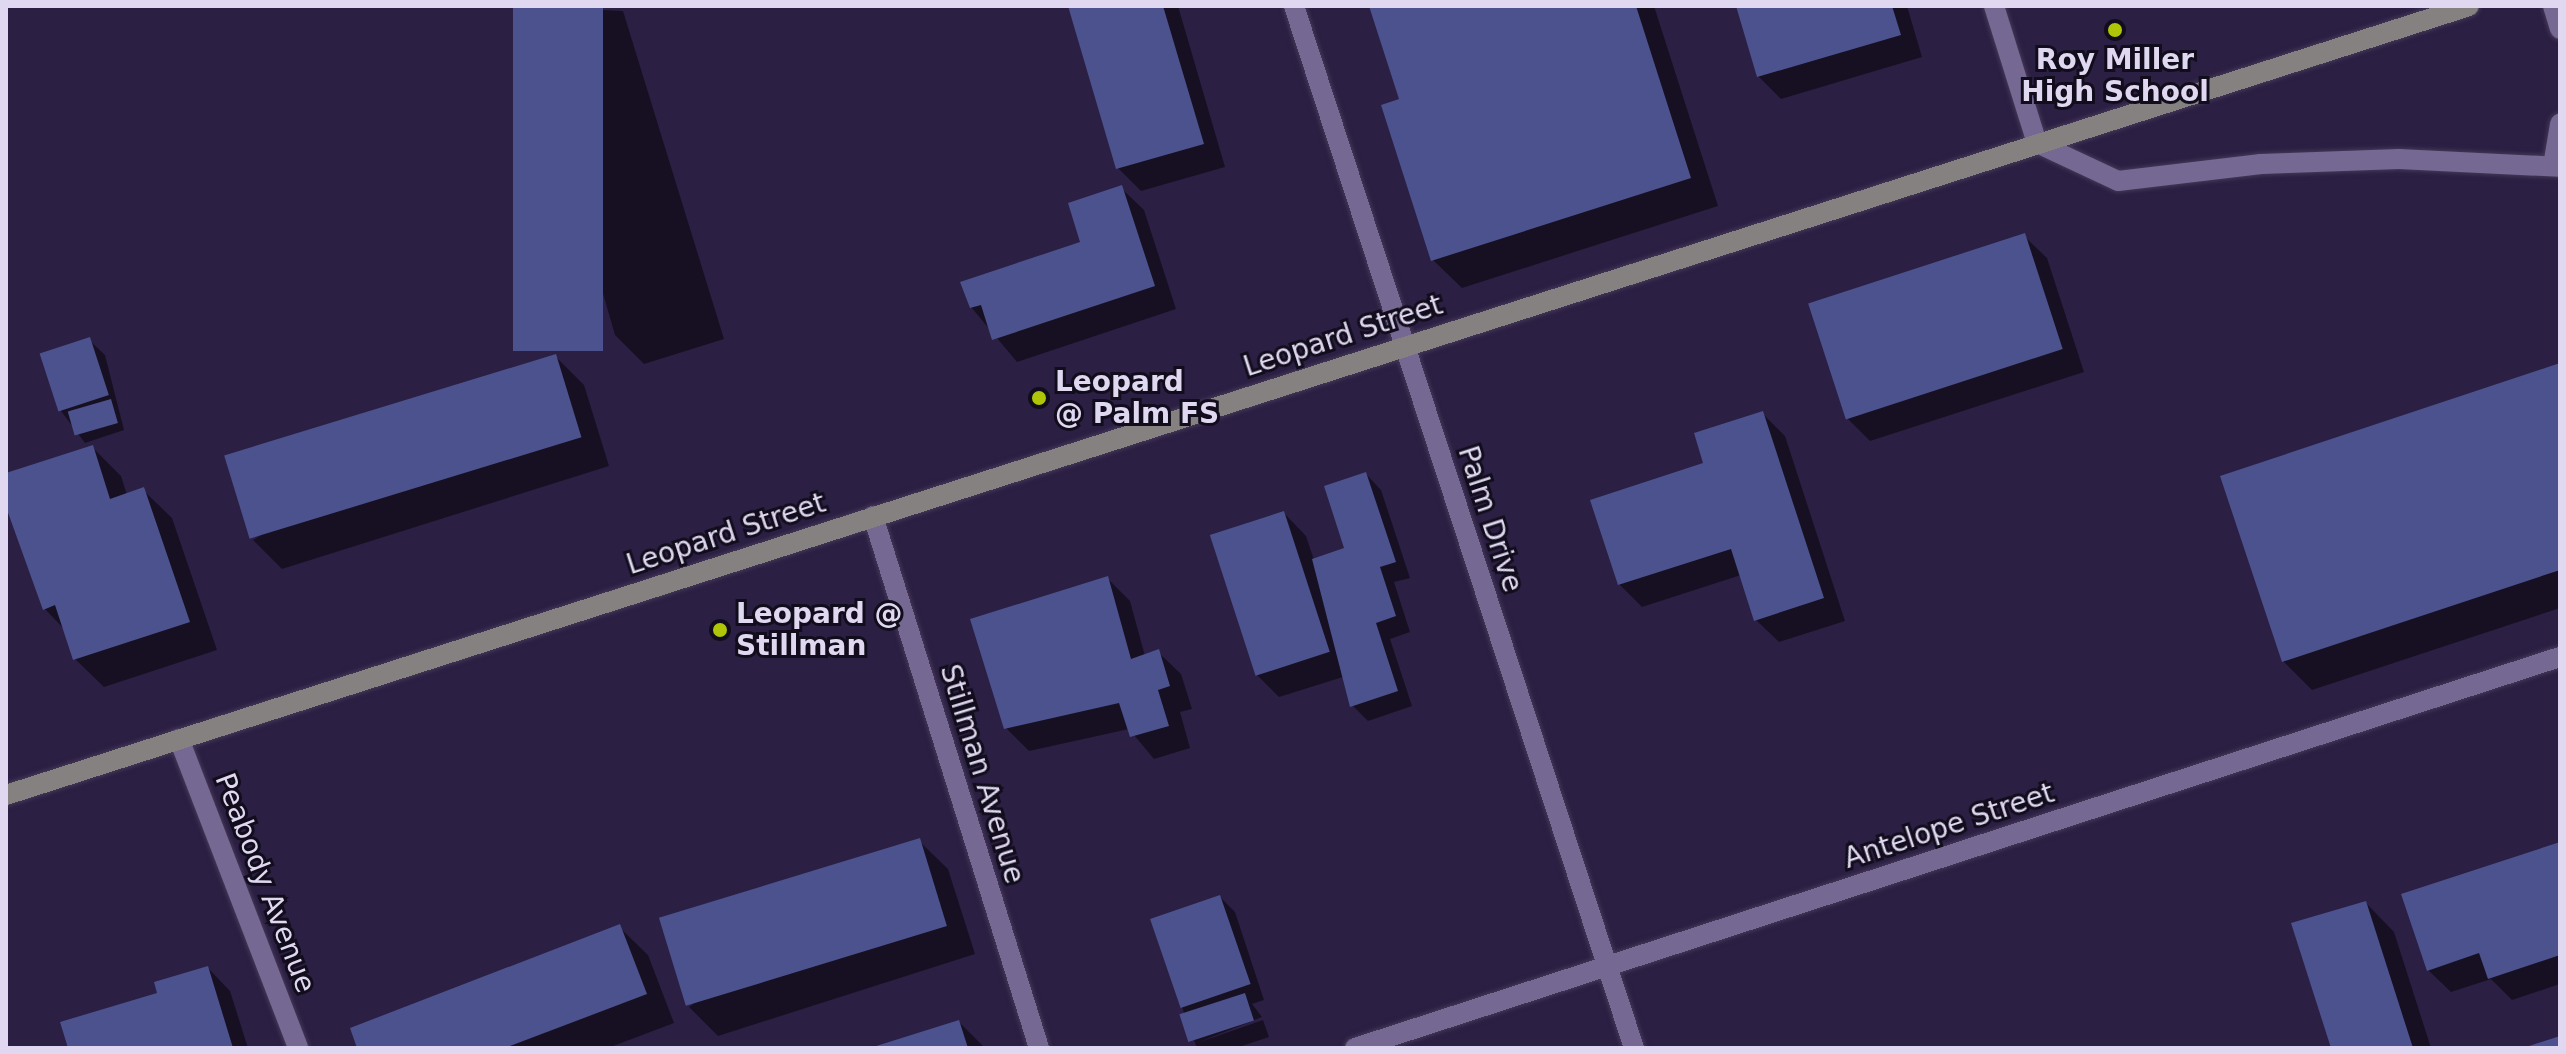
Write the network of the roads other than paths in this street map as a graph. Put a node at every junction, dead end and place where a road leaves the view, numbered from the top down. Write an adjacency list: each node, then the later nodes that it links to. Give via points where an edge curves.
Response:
1 (1294, 6): 9 (street, Palm Drive)
2 (1994, 6): 7 (street)
3 (2469, 6): 7 (main road, Leopard Street)
4 (2553, 6): 5 (street)
5 (2560, 29)
6 (2560, 124): 8 (street)
7 (2037, 143): 8 (street, via 2118,181 2261,164 2399,159); 9 (main road, Leopard Street)
8 (2557, 166)
9 (1405, 346): 10 (main road, Leopard Street); 14 (street, Palm Drive)
10 (873, 516): 12 (main road, Leopard Street); 16 (street, Stillman Avenue)
11 (2560, 657): 14 (street, Antelope Street)
12 (179, 739): 13 (main road, Leopard Street); 15 (street, Peabody Avenue)
13 (6, 795)
14 (1607, 967): 17 (street, Antelope Street); 18 (street, Palm Drive)
15 (298, 1048)
16 (1039, 1048)
17 (1355, 1048)
18 (1634, 1048)

